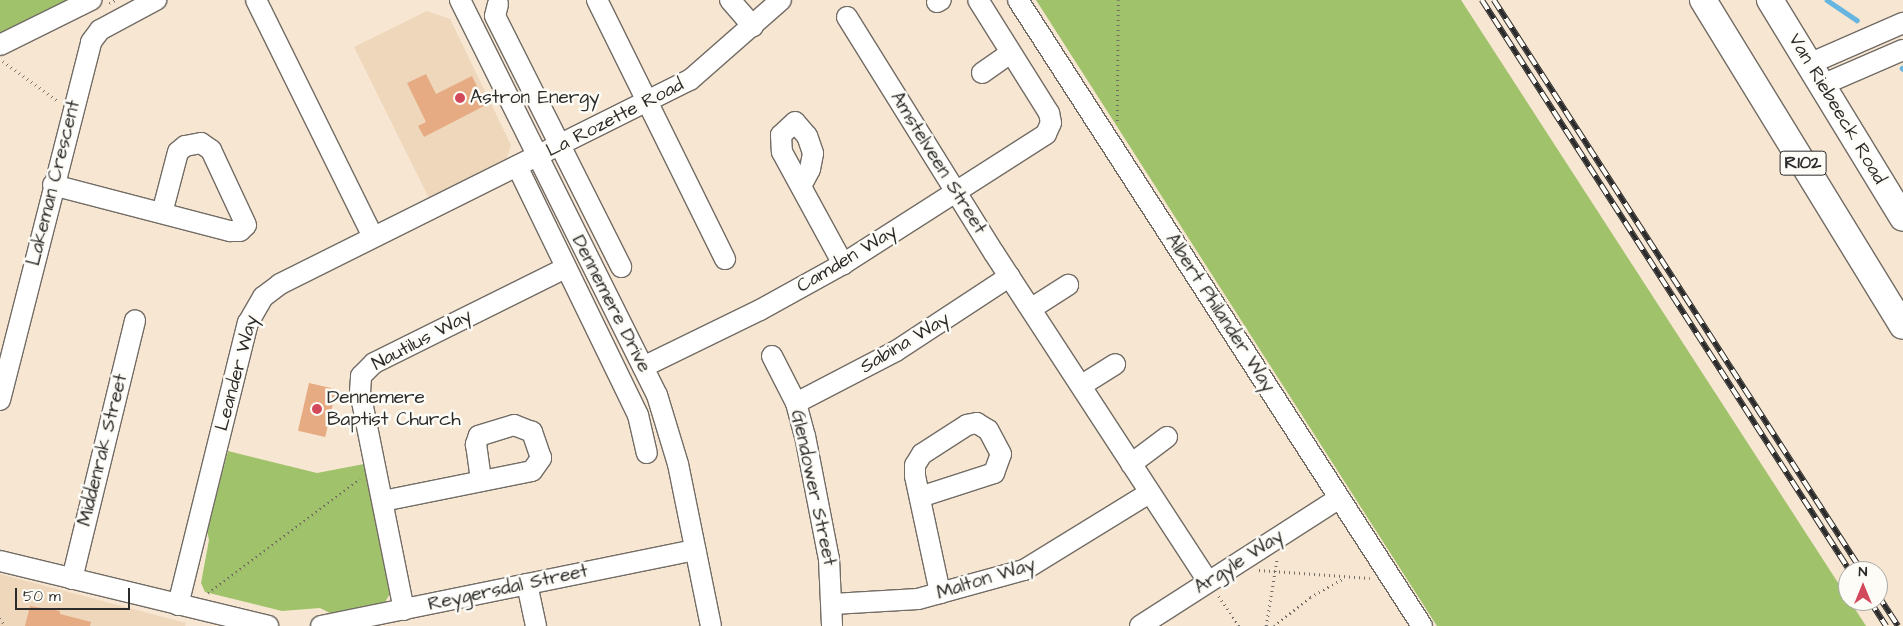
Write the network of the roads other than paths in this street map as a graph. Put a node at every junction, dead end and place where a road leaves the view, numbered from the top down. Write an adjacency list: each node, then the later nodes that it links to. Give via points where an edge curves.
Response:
1 (91, 0): 16 (street)
2 (156, 0): 25 (street, Lakeman Crescent, via 121,17 94,36 83,64)
3 (256, 0): 30 (street)
4 (460, 0): 23 (street, Dennemere Drive)
5 (597, 0): 21 (street)
6 (730, 0): 15 (street)
7 (781, 0): 15 (street, La Rozette Road)
8 (978, 0): 18 (street)
9 (1018, 0): 52 (street, Albert Philander Way)
10 (1703, 0): 39 (main road, R102)
11 (1770, 0): 20 (main road, Van Riebeeck Road / R102)
12 (498, 4): 22 (street, via 496,16)
13 (847, 17): 27 (street, Amstelveen Street)
14 (1903, 23): 20 (street)
15 (753, 26): 21 (street, La Rozette Road, via 690,80)
16 (0, 45)
17 (1903, 50): 20 (street)
18 (1011, 53): 19 (street); 27 (street, Camden Way, via 1050,113 1050,127 1043,136)
19 (982, 73)
20 (1815, 74): 29 (main road, Van Riebeeck Road / R102)
21 (647, 102): 22 (street, La Rozette Road); 31 (street)
22 (559, 146): 23 (street, La Rozette Road); 33 (street)
23 (538, 156): 24 (street, Leander Way); 42 (street, Dennemere Drive)
24 (517, 166): 30 (street, Leander Way); 34 (street)
25 (53, 185): 28 (street); 44 (street, Lakeman Crescent)
26 (801, 186): 32 (street)
27 (957, 193): 32 (street, Camden Way); 35 (street, Amstelveen Street)
28 (162, 213): 28 (street, via 235,232 243,230 246,224 211,150 201,143 185,146 178,152)
29 (1903, 218)
30 (373, 237): 61 (street, Leander Way, via 275,287 254,309)
31 (725, 259)
32 (843, 264): 42 (street, Camden Way, via 760,310)
33 (621, 266)
34 (565, 268): 47 (street, via 638,415); 53 (street, Nautilus Way, via 374,363 364,371 360,392)
35 (1010, 276): 37 (street, Amstelveen Street); 45 (street, Sabina Way, via 896,351)
36 (1068, 285): 37 (street)
37 (1032, 308): 43 (street, Amstelveen Street)
38 (135, 321): 56 (street, Middenrak Street)
39 (1903, 326)
40 (772, 356): 45 (street, Glendower Street)
41 (1115, 364): 43 (street)
42 (642, 367): 54 (street, Dennemere Drive, via 657,395 670,434)
43 (1082, 385): 48 (street, Amstelveen Street)
44 (0, 400)
45 (796, 403): 60 (street, Glendower Street, via 826,539)
46 (1167, 437): 48 (street)
47 (647, 453)
48 (1131, 464): 50 (street, Amstelveen Street)
49 (481, 481): 53 (street)
50 (1149, 493): 57 (street, Amstelveen Street); 59 (street, Malton Way, via 1039,563 996,579)
51 (920, 497): 59 (street)
52 (1339, 498): 57 (street, Argyle Way); 69 (street, Albert Philander Way)
53 (383, 501): 62 (street, Nautilus Way)
54 (695, 550): 58 (street, Reygersdal Street); 66 (street, Dennemere Drive)
55 (0, 561): 56 (street)
56 (72, 578): 61 (street)
57 (1208, 581): 68 (street, Argyle Way)
58 (527, 584): 62 (street, Reygersdal Street); 65 (street)
59 (940, 593): 60 (street, Malton Way, via 904,602)
60 (833, 604): 67 (street, Glendower Street)
61 (178, 605): 63 (street)
62 (404, 610): 64 (street, Reygersdal Street)
63 (268, 626)
64 (321, 626)
65 (536, 626)
66 (711, 626)
67 (832, 626)
68 (1140, 626)
69 (1422, 626)

